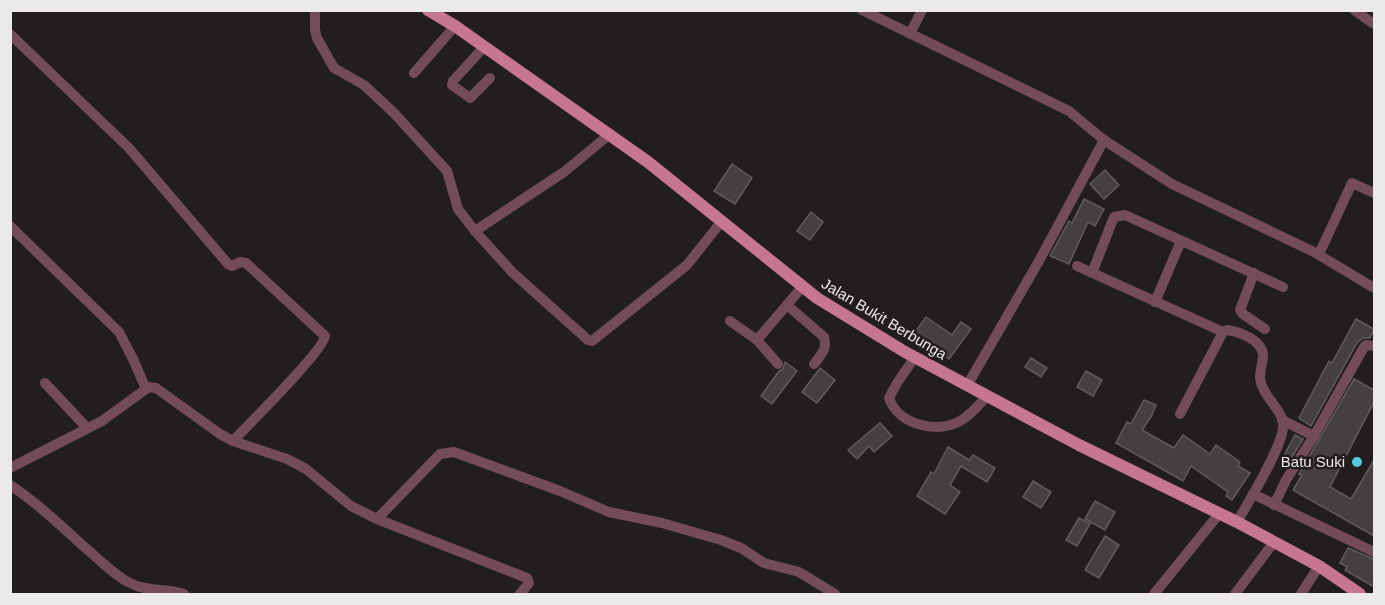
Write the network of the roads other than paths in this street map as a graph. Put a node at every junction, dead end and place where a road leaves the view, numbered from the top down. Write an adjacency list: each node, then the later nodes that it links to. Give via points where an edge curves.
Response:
1 (315, 10): 18 (street, via 315,30 327,59 393,112 447,171 458,209)
2 (428, 10): 7 (main road, Jalan Bukit Berbunga)
3 (862, 10): 9 (street)
4 (922, 10): 9 (street)
5 (1354, 10): 6 (street)
6 (1374, 24)
7 (454, 26): 10 (main road, Jalan Bukit Berbunga); 11 (street)
8 (10, 34): 45 (street, via 129,148 228,264 246,263 325,336 312,357)
9 (910, 34): 14 (street, via 1069,111)
10 (484, 47): 12 (street, via 452,85 470,99); 13 (main road, Jalan Bukit Berbunga)
11 (414, 73)
12 (490, 78)
13 (610, 135): 16 (main road, Jalan Bukit Berbunga); 18 (street, via 564,172)
14 (1104, 140): 20 (street, via 1172,183); 38 (street)
15 (1374, 193): 20 (street, via 1352,183)
16 (722, 221): 18 (street, via 687,265 591,341 512,272); 24 (main road, Jalan Bukit Berbunga)
17 (10, 226): 39 (street, via 119,332)
18 (475, 231)
19 (1181, 241): 22 (street, via 1119,215 1114,217); 23 (street); 27 (street)
20 (1319, 254): 26 (street)
21 (1077, 266): 22 (street)
22 (1092, 273): 27 (street)
23 (1254, 273): 25 (street); 30 (street, via 1240,310)
24 (803, 286): 28 (street); 34 (main road, Jalan Bukit Berbunga)
25 (1283, 287)
26 (1374, 288)
27 (1155, 302): 31 (street)
28 (787, 305): 32 (street); 36 (street, via 824,337 825,350)
29 (730, 321): 32 (street)
30 (1265, 329)
31 (1223, 332): 41 (street); 42 (street, via 1243,335 1261,348 1262,388)
32 (757, 340): 35 (street)
33 (1374, 346): 44 (street, via 1364,347)
34 (915, 357): 38 (main road, Jalan Bukit Berbunga); 40 (street, via 889,398 912,423 953,425 970,415)
35 (778, 364)
36 (814, 364)
37 (45, 383): 43 (street)
38 (969, 384): 40 (main road, Jalan Bukit Berbunga)
39 (146, 389): 43 (street); 45 (street, via 156,388)
40 (987, 396): 50 (main road, Jalan Bukit Berbunga)
41 (1180, 414)
42 (1282, 420): 44 (street); 48 (street, via 1281,436)
43 (87, 428): 46 (street)
44 (1314, 436): 49 (street)
45 (233, 441): 51 (street, via 306,469 345,502)
46 (10, 468)
47 (10, 485): 56 (street, via 35,501 129,583)
48 (1253, 494): 49 (street); 52 (street)
49 (1274, 504): 54 (street)
50 (1219, 514): 52 (main road, Jalan Bukit Berbunga); 59 (street)
51 (377, 519): 57 (street, via 527,578 529,583); 58 (street, via 440,454 454,452 609,512 721,540 764,563 799,572)
52 (1237, 522): 53 (main road, Jalan Bukit Berbunga)
53 (1274, 542): 55 (main road, Jalan Bukit Berbunga); 60 (street)
54 (1374, 552)
55 (1319, 566): 61 (street); 62 (main road, Jalan Bukit Berbunga)
56 (184, 594)
57 (520, 594)
58 (836, 594)
59 (1154, 594)
60 (1235, 594)
61 (1301, 594)
62 (1360, 594)

